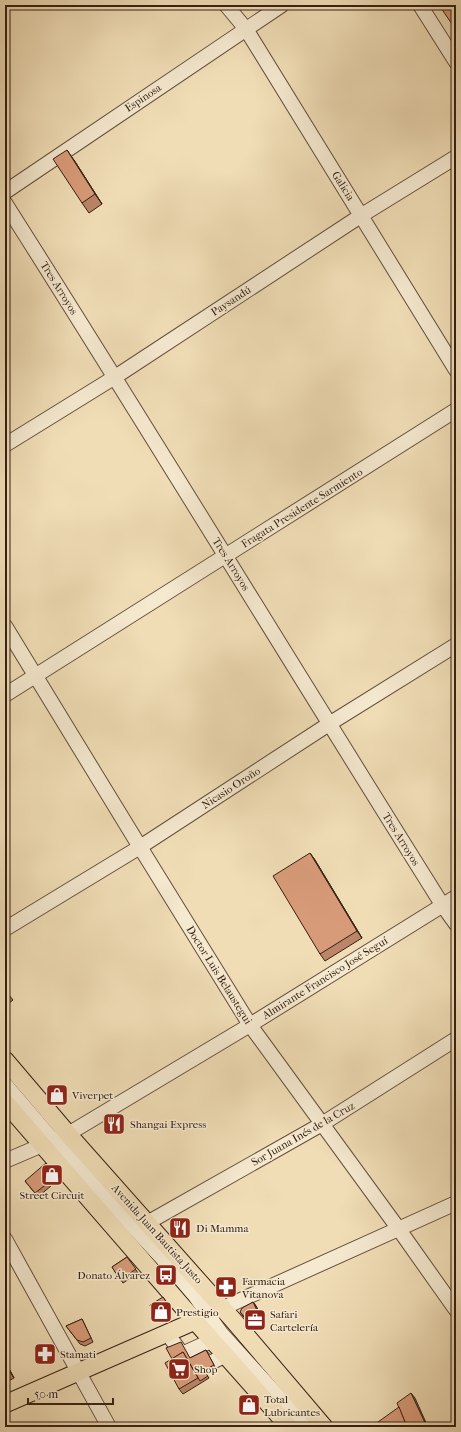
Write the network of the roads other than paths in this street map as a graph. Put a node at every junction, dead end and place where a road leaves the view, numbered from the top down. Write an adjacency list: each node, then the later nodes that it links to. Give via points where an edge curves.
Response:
1 (226, 5): 4 (street, Galicia)
2 (282, 5): 4 (street, Espinosa)
3 (420, 5): 5 (street)
4 (246, 29): 7 (street, Espinosa); 9 (street, Galicia)
5 (456, 62)
6 (456, 157): 9 (street, Paysandú)
7 (5, 192)
8 (5, 203): 11 (street, Tres Arroyos)
9 (362, 215): 10 (street, Galicia); 11 (street, Paysandú)
10 (456, 370)
11 (116, 377): 13 (street, Paysandú); 14 (street, Tres Arroyos)
12 (456, 410): 14 (street, Fragata Presidente Sarmiento)
13 (5, 445)
14 (226, 556): 17 (street, Fragata Presidente Sarmiento); 19 (street, Tres Arroyos)
15 (5, 626): 17 (street, Doctor Luis Belaustegui)
16 (456, 645): 19 (street, Nicasio Oroño)
17 (36, 676): 18 (street, Fragata Presidente Sarmiento); 20 (street, Doctor Luis Belaustegui)
18 (5, 695)
19 (329, 724): 20 (street, Nicasio Oroño); 22 (street, Tres Arroyos)
20 (140, 847): 24 (street, Nicasio Oroño); 25 (street, Doctor Luis Belaustegui)
21 (456, 898): 22 (street, Almirante Francisco José Seguí)
22 (443, 906): 23 (street, Tres Arroyos); 25 (street, Almirante Francisco José Seguí)
23 (456, 924)
24 (5, 929)
25 (250, 1025): 30 (street, Doctor Luis Belaustegui); 31 (street, Almirante Francisco José Seguí)
26 (456, 1039): 30 (street, Sor Juana Inés de la Cruz)
27 (5, 1060): 31 (main road, Avenida Juan Bautista Justo)
28 (5, 1084): 31 (street)
29 (5, 1102): 31 (main road, Avenida Juan Bautista Justo)
30 (322, 1124): 34 (street, Sor Juana Inés de la Cruz); 35 (street, Doctor Luis Belaustegui)
31 (54, 1140): 32 (street, Almirante Francisco José Seguí); 34 (main road, Avenida Juan Bautista Justo); 38 (main road, Avenida Juan Bautista Justo)
32 (5, 1161)
33 (456, 1203): 35 (street)
34 (146, 1223): 38 (main road, Avenida Juan Bautista Justo)
35 (398, 1228): 37 (street, Doctor Luis Belaustegui); 38 (street)
36 (5, 1239): 43 (street)
37 (456, 1310)
38 (209, 1314): 39 (main road); 40 (main road, Avenida Juan Bautista Justo); 47 (street, via 221,1333); 48 (main road, Avenida Juan Bautista Justo)
39 (167, 1333): 41 (street, via 182,1354); 43 (main road)
40 (213, 1340): 41 (street); 42 (main road, Avenida Juan Bautista Justo)
41 (194, 1349): 42 (street, via 208,1364)
42 (226, 1355): 46 (main road, Avenida Juan Bautista Justo)
43 (78, 1373): 44 (main road); 45 (street)
44 (5, 1404)
45 (109, 1427)
46 (289, 1427)
47 (306, 1427)
48 (324, 1427)

